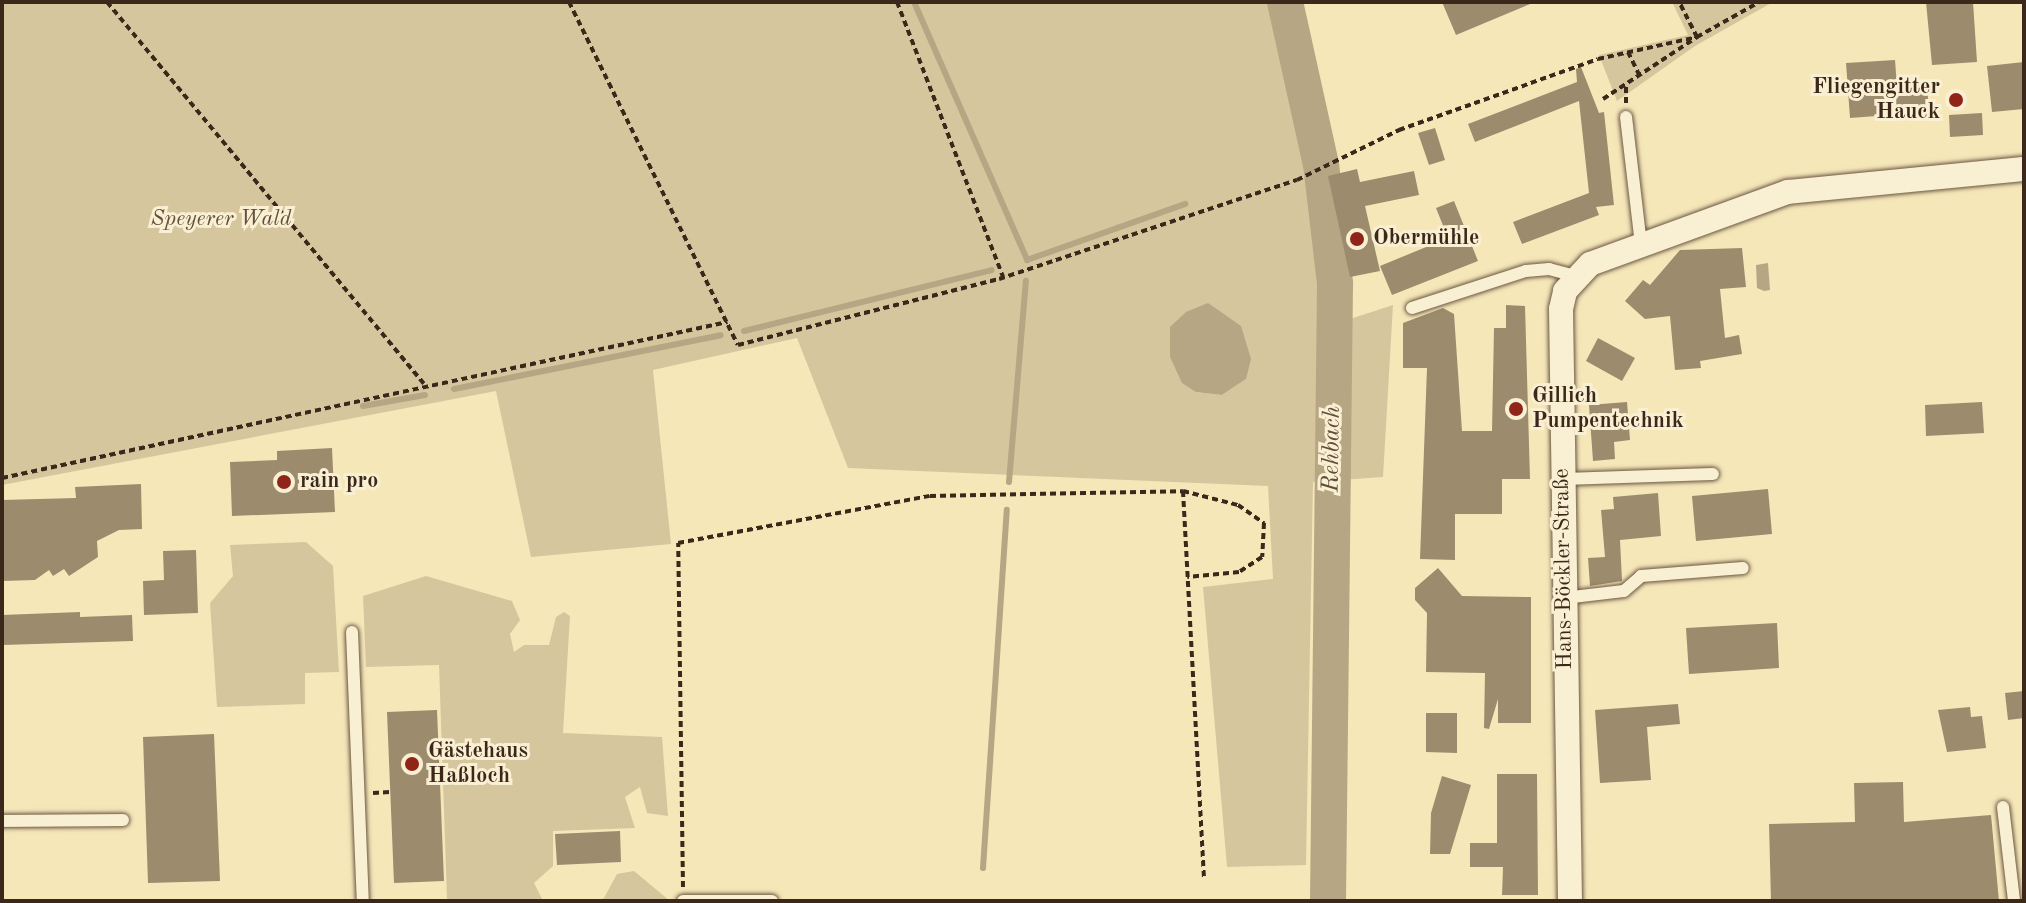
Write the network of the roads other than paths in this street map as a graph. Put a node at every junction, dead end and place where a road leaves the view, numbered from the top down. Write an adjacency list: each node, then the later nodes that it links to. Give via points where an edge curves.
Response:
1 (1626, 117): 3 (lane)
2 (2024, 169): 3 (street, via 1788,192)
3 (1641, 244): 4 (street, via 1590,264)
4 (1575, 276): 5 (lane, via 1549,269 1526,271); 7 (street, Hans-Böckler-Straße, via 1561,309)
5 (1412, 308)
6 (1713, 474): 7 (lane)
7 (1563, 479): 9 (street, Hans-Böckler-Straße)
8 (1743, 568): 9 (lane, via 1641,576 1624,591)
9 (1564, 598): 17 (street, Hans-Böckler-Straße)
10 (352, 632): 14 (lane)
11 (2003, 807): 18 (lane)
12 (123, 820): 13 (lane)
13 (2, 821)
14 (363, 901)
15 (683, 901): 16 (lane)
16 (772, 901)
17 (1570, 901)
18 (2014, 901)

